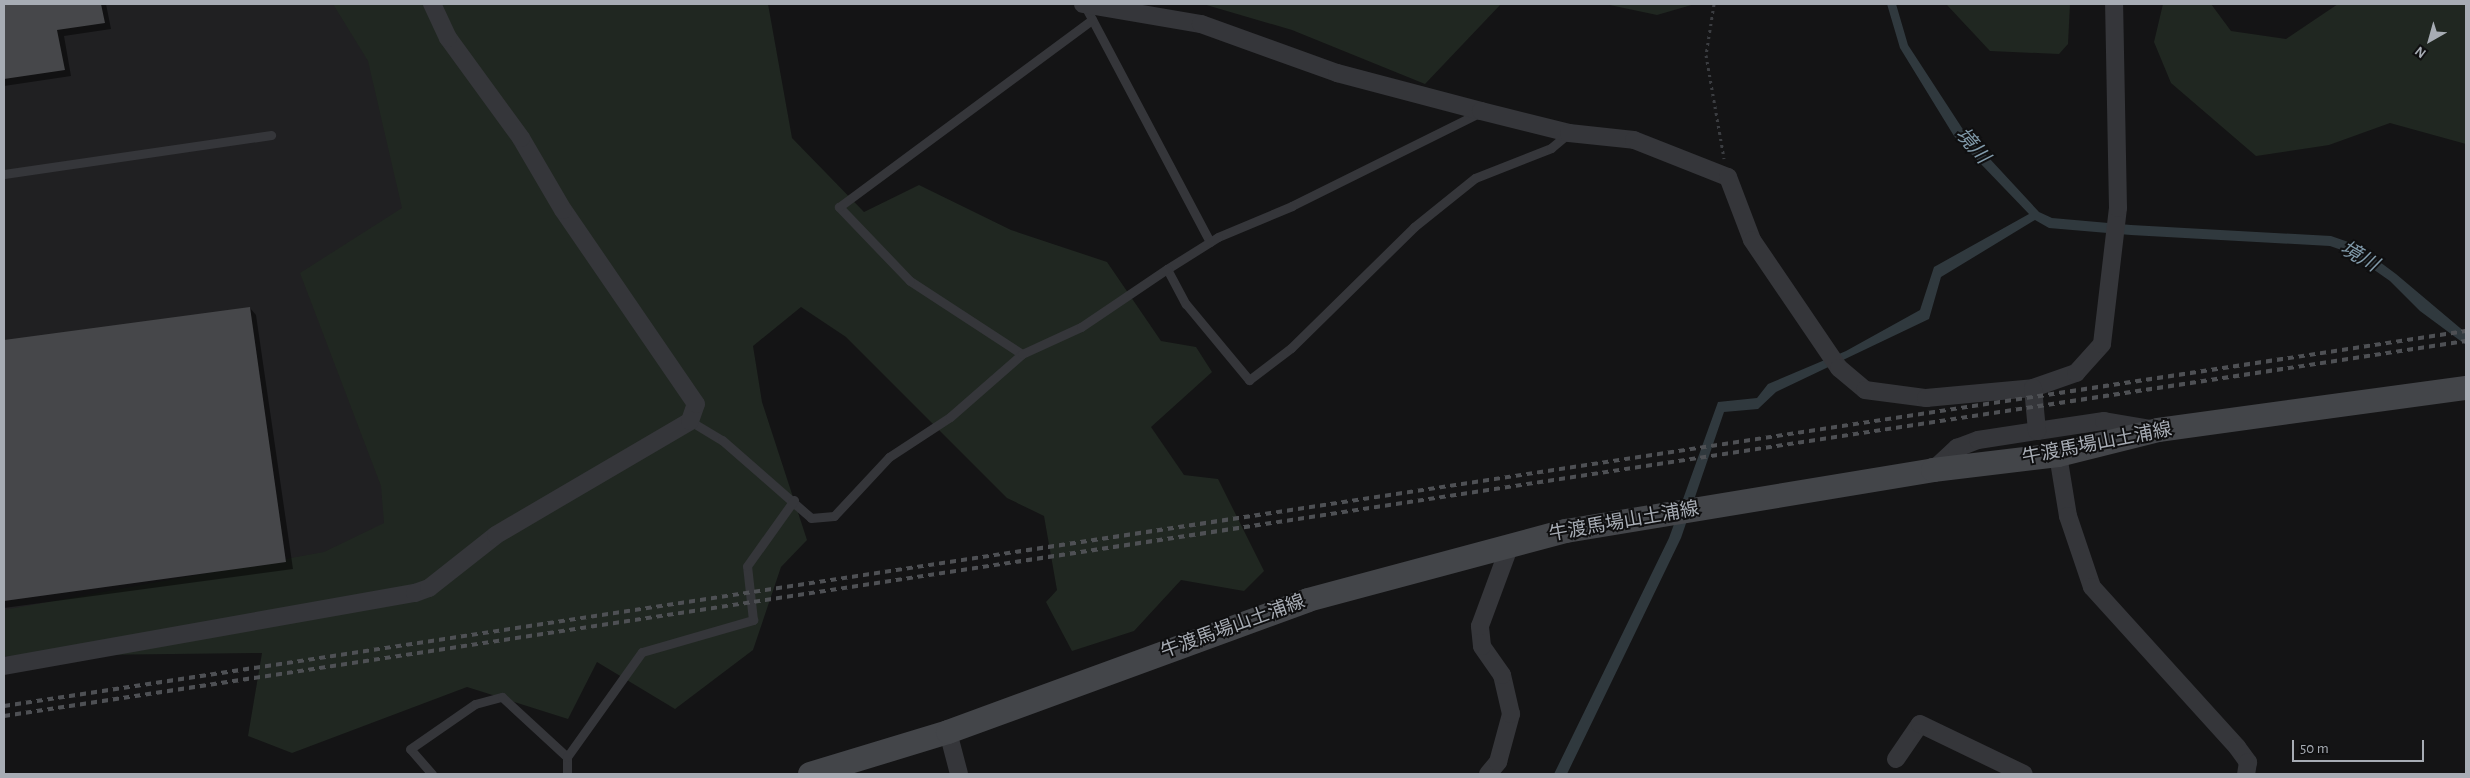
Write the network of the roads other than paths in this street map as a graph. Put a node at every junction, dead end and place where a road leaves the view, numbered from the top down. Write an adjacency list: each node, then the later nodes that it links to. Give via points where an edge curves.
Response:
1 (432, 4): 13 (street, via 448,38 521,138 563,210 696,404)
2 (2114, 4): 11 (street, via 2118,208 2102,344 2076,373)
3 (1087, 10): 4 (street, via 1201,24 1337,73); 8 (lane); 10 (lane, via 839,207 910,281)
4 (1481, 112): 5 (street); 8 (lane, via 1301,202)
5 (1569, 133): 9 (lane, via 1551,148 1475,178 1414,227 1291,348 1249,380 1186,304); 11 (street, via 1634,140 1728,177 1752,240 1839,368 1865,390 1926,398)
6 (271, 135): 7 (lane)
7 (4, 174)
8 (1210, 242): 9 (lane)
9 (1167, 269): 10 (lane, via 1081,327)
10 (1022, 354): 18 (lane, via 950,418 889,457 834,516 811,518)
11 (2033, 388): 14 (street)
12 (2466, 388): 15 (main road, 牛渡馬場山土浦線)
13 (690, 421): 18 (lane, via 722,440); 20 (street, via 496,535 422,591)
14 (2037, 430): 15 (street, via 2104,421); 17 (street, via 1978,440 1957,448)
15 (2158, 430): 16 (main road, 牛渡馬場山土浦線)
16 (2058, 455): 17 (main road, 牛渡馬場山土浦線); 30 (street, via 2068,516 2092,587 2237,747 2248,762)
17 (1933, 470): 19 (main road, 牛渡馬場山土浦線, via 1566,531)
18 (794, 500): 22 (lane, via 747,566 753,620 642,652)
19 (1510, 545): 21 (main road, 牛渡馬場山土浦線, via 1308,600); 28 (street, via 1480,626 1482,646 1502,675 1510,714 1498,762)
20 (4, 666)
21 (948, 732): 26 (main road, 牛渡馬場山土浦線); 27 (street)
22 (567, 757): 24 (lane, via 502,697 475,704 410,749); 25 (lane)
23 (1896, 759): 29 (street, via 1920,724)
24 (432, 774)
25 (567, 774)
26 (810, 774)
27 (959, 774)
28 (1488, 774)
29 (2024, 774)
30 (2246, 774)

